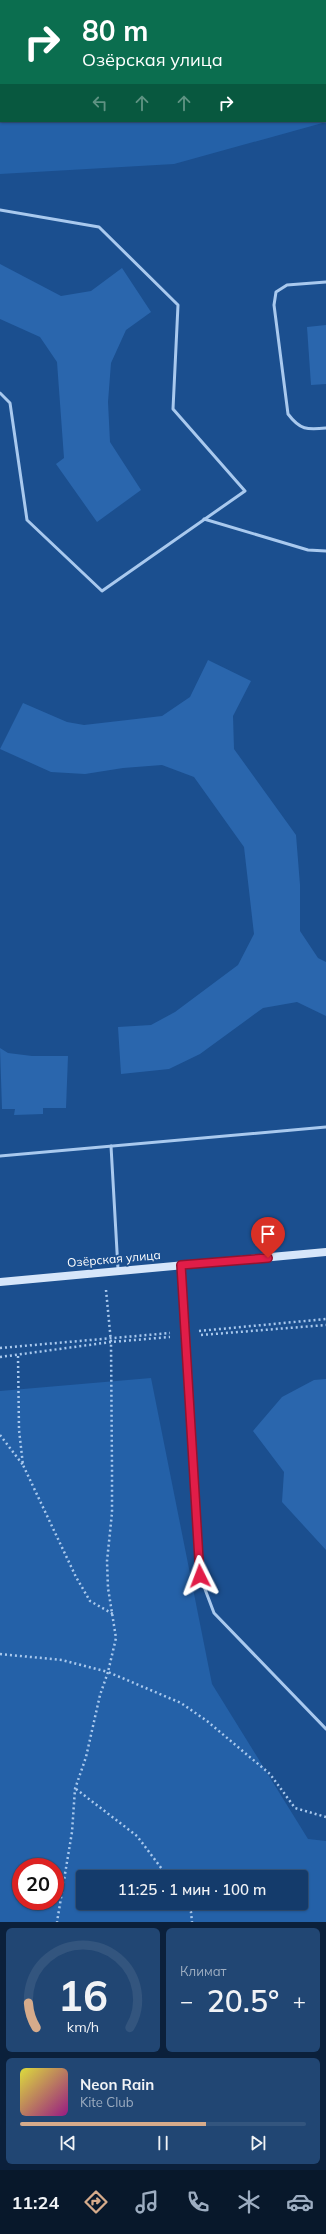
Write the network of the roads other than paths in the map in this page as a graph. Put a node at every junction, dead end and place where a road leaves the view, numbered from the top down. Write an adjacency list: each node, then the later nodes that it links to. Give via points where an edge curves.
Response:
1 (0, 210): 5 (lane, via 99,227 178,305 173,409 245,491)
2 (326, 282): 4 (lane, via 287,285 276,292 274,305 288,414 297,426 311,430)
3 (0, 393): 5 (lane, via 10,403 27,520 102,591)
4 (326, 428)
5 (204, 519): 6 (lane, via 308,550)
6 (326, 551)
7 (326, 1127): 8 (lane)
8 (111, 1146): 9 (lane); 12 (lane)
9 (0, 1156)
10 (326, 1252): 11 (main road, Озёрская улица)
11 (181, 1265): 12 (main road, Озёрская улица); 14 (lane, via 200,1576 214,1613)
12 (119, 1271): 13 (main road, Озёрская улица)
13 (0, 1282)
14 (326, 1729)

